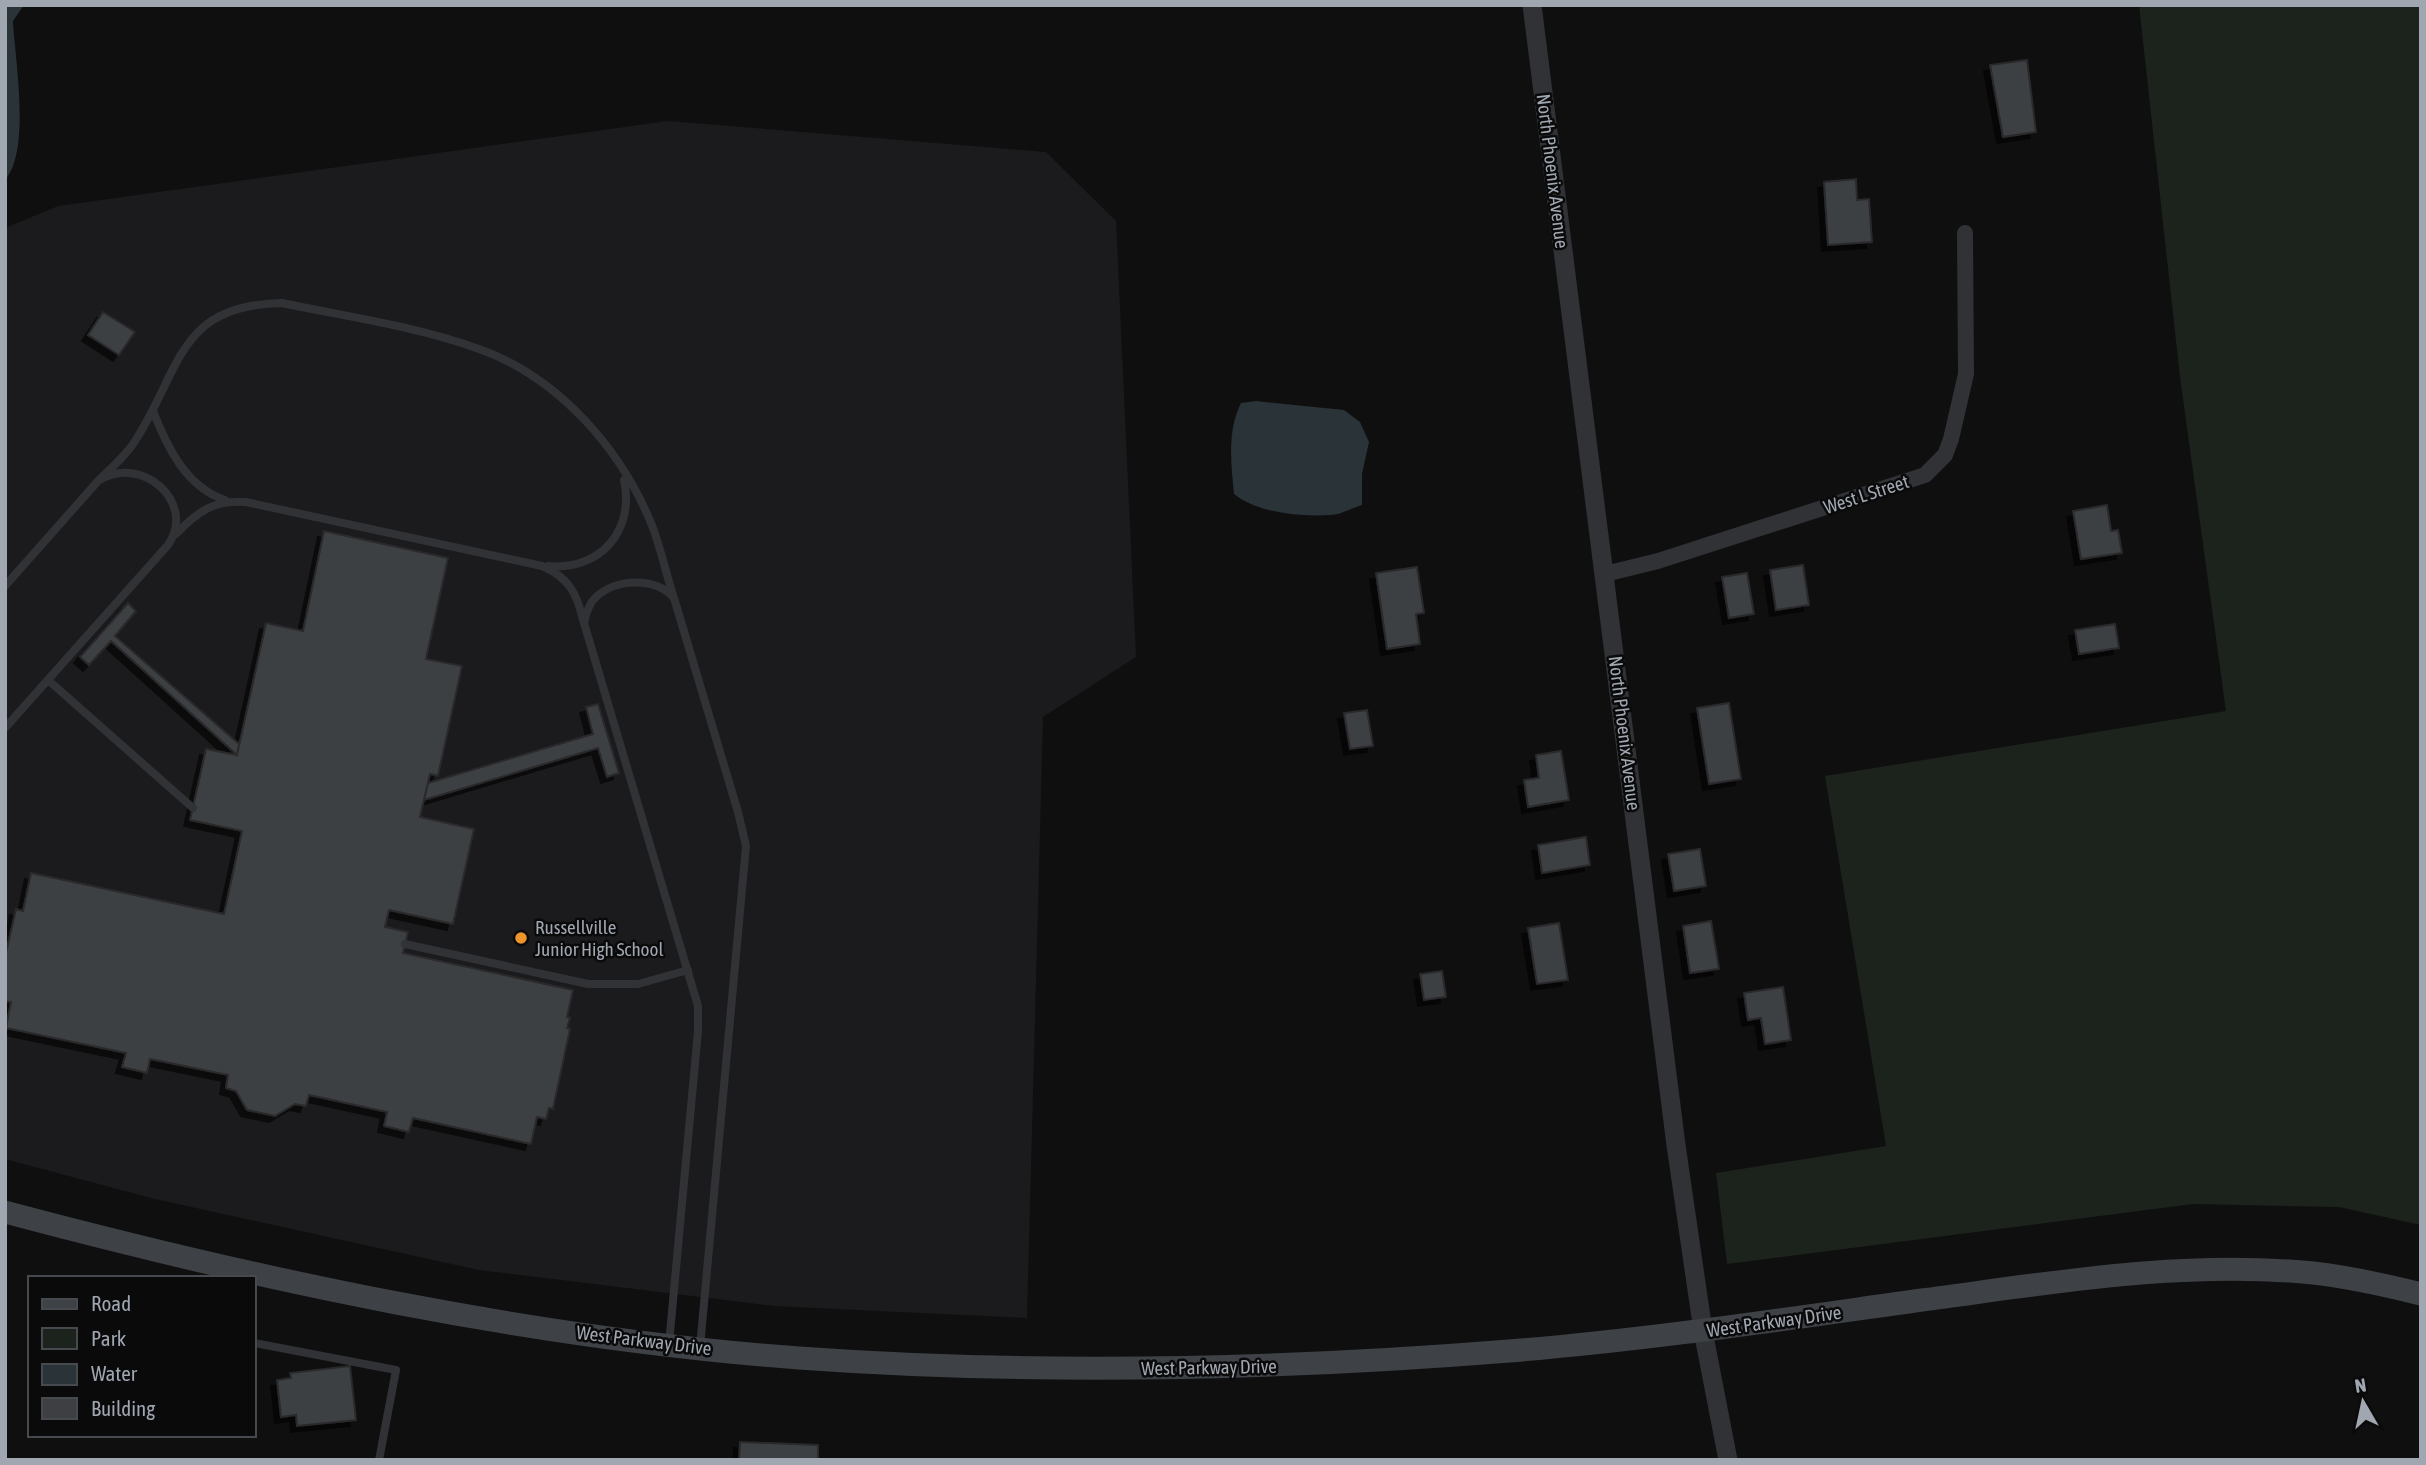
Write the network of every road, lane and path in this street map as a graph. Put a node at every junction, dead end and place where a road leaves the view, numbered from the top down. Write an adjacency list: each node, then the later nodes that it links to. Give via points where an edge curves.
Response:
1 (1531, 5): 9 (street, North Phoenix Avenue)
2 (1965, 233): 9 (street, West L Street, via 1966,374 1945,455 1925,475)
3 (153, 411): 4 (lane, via 179,355 198,330 222,313 255,303 282,303 483,350 531,374 575,409); 5 (lane, via 125,455); 6 (lane, via 181,467 201,489)
4 (623, 472): 8 (lane, via 625,513 615,538 597,557 570,568); 11 (lane, via 653,528)
5 (97, 481): 7 (lane, via 120,471 144,475 173,503); 10 (lane)
6 (227, 500): 7 (lane, via 194,515); 8 (lane)
7 (174, 536): 13 (lane)
8 (542, 566): 12 (lane, via 568,583 578,597)
9 (1605, 574): 22 (street, North Phoenix Avenue)
10 (5, 586)
11 (674, 598): 12 (lane, via 667,589 646,581 620,586 596,597); 25 (lane, via 746,846)
12 (584, 622): 17 (lane)
13 (48, 680): 14 (lane); 15 (lane)
14 (5, 729)
15 (193, 808)
16 (405, 944): 17 (lane, via 588,984 638,984)
17 (688, 970): 24 (lane, via 699,1018)
18 (5, 1212): 19 (main road, West Parkway Drive)
19 (240, 1274)
20 (256, 1277): 24 (main road, West Parkway Drive, via 527,1325)
21 (2421, 1294): 22 (main road, West Parkway Drive, via 2317,1273 2165,1271)
22 (1703, 1331): 25 (main road, West Parkway Drive, via 1513,1351 1292,1365 1118,1369 936,1366); 27 (street, North Phoenix Avenue)
23 (256, 1343): 26 (lane, via 396,1370)
24 (669, 1344): 25 (main road, West Parkway Drive)
25 (700, 1348)
26 (379, 1460)
27 (1728, 1460)

